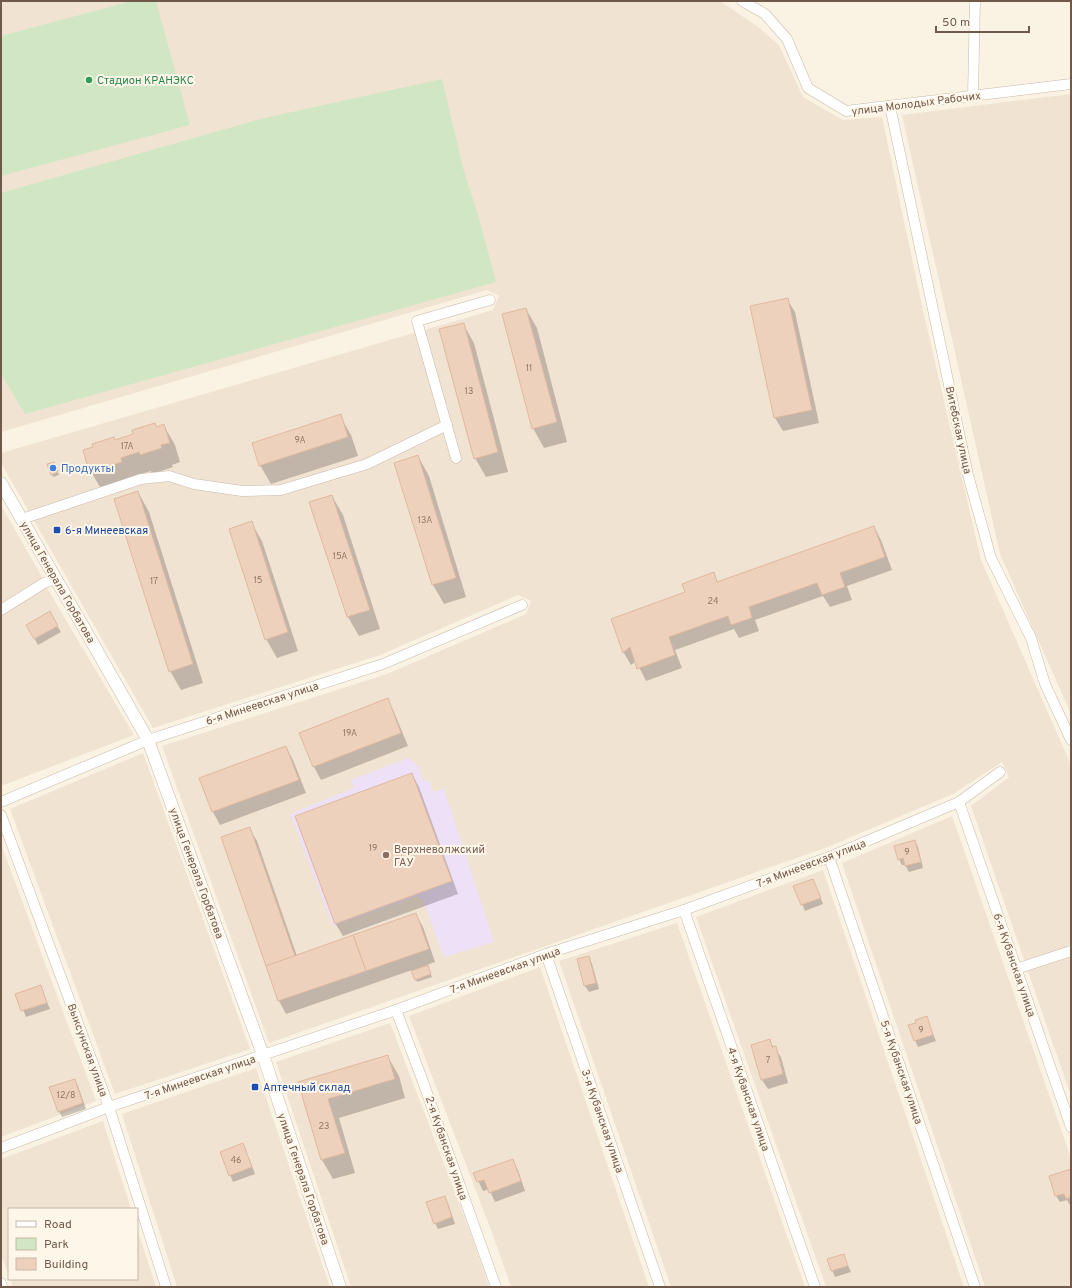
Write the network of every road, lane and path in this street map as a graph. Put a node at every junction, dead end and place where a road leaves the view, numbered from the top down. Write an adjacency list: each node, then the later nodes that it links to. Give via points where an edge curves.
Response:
1 (742, 1): 5 (street, улица Молодых Рабочих, via 766,14 787,39 808,88 846,111)
2 (974, 1): 4 (street)
3 (1071, 84): 4 (street, улица Молодых Рабочих)
4 (973, 96): 5 (street, улица Молодых Рабочих)
5 (890, 106): 15 (street, Витебская улица, via 968,475 991,558 1031,638 1045,684)
6 (490, 300): 7 (street, via 417,321)
7 (447, 425): 8 (street); 10 (street, via 367,464 281,490 242,491 194,484 169,476 141,479)
8 (456, 458)
9 (1, 483): 10 (street, улица Генерала Горбатова)
10 (22, 520): 11 (street, улица Генерала Горбатова)
11 (56, 579): 13 (street, via 44,583); 14 (street, улица Генерала Горбатова)
12 (522, 605): 14 (street, 6-я Минеевская улица, via 383,664)
13 (1, 610)
14 (148, 740): 17 (street, 6-я Минеевская улица); 26 (street, улица Генерала Горбатова)
15 (1071, 740)
16 (1000, 772): 18 (street, 7-я Минеевская улица)
17 (1, 802)
18 (959, 802): 20 (street, 7-я Минеевская улица); 24 (street, 6-я Кубанская улица)
19 (1, 815): 27 (street, Выксунская улица)
20 (829, 857): 21 (street, 7-я Минеевская улица); 37 (street, 5-я Кубанская улица)
21 (684, 910): 23 (street, 7-я Минеевская улица); 36 (street, 4-я Кубанская улица)
22 (1071, 951): 24 (street)
23 (546, 954): 25 (street, 7-я Минеевская улица); 35 (street, 3-я Кубанская улица)
24 (1016, 969): 28 (street, 6-я Кубанская улица)
25 (396, 1010): 26 (street, 7-я Минеевская улица); 34 (street, 2-я Кубанская улица)
26 (263, 1055): 27 (street, 7-я Минеевская улица); 33 (street, улица Генерала Горбатова)
27 (109, 1107): 29 (street, 7-я Минеевская улица); 32 (street, Выксунская улица)
28 (1071, 1127)
29 (1, 1148)
30 (1, 1283): 31 (street)
31 (2, 1287)
32 (166, 1287)
33 (340, 1287)
34 (496, 1287)
35 (660, 1287)
36 (816, 1287)
37 (974, 1287)

